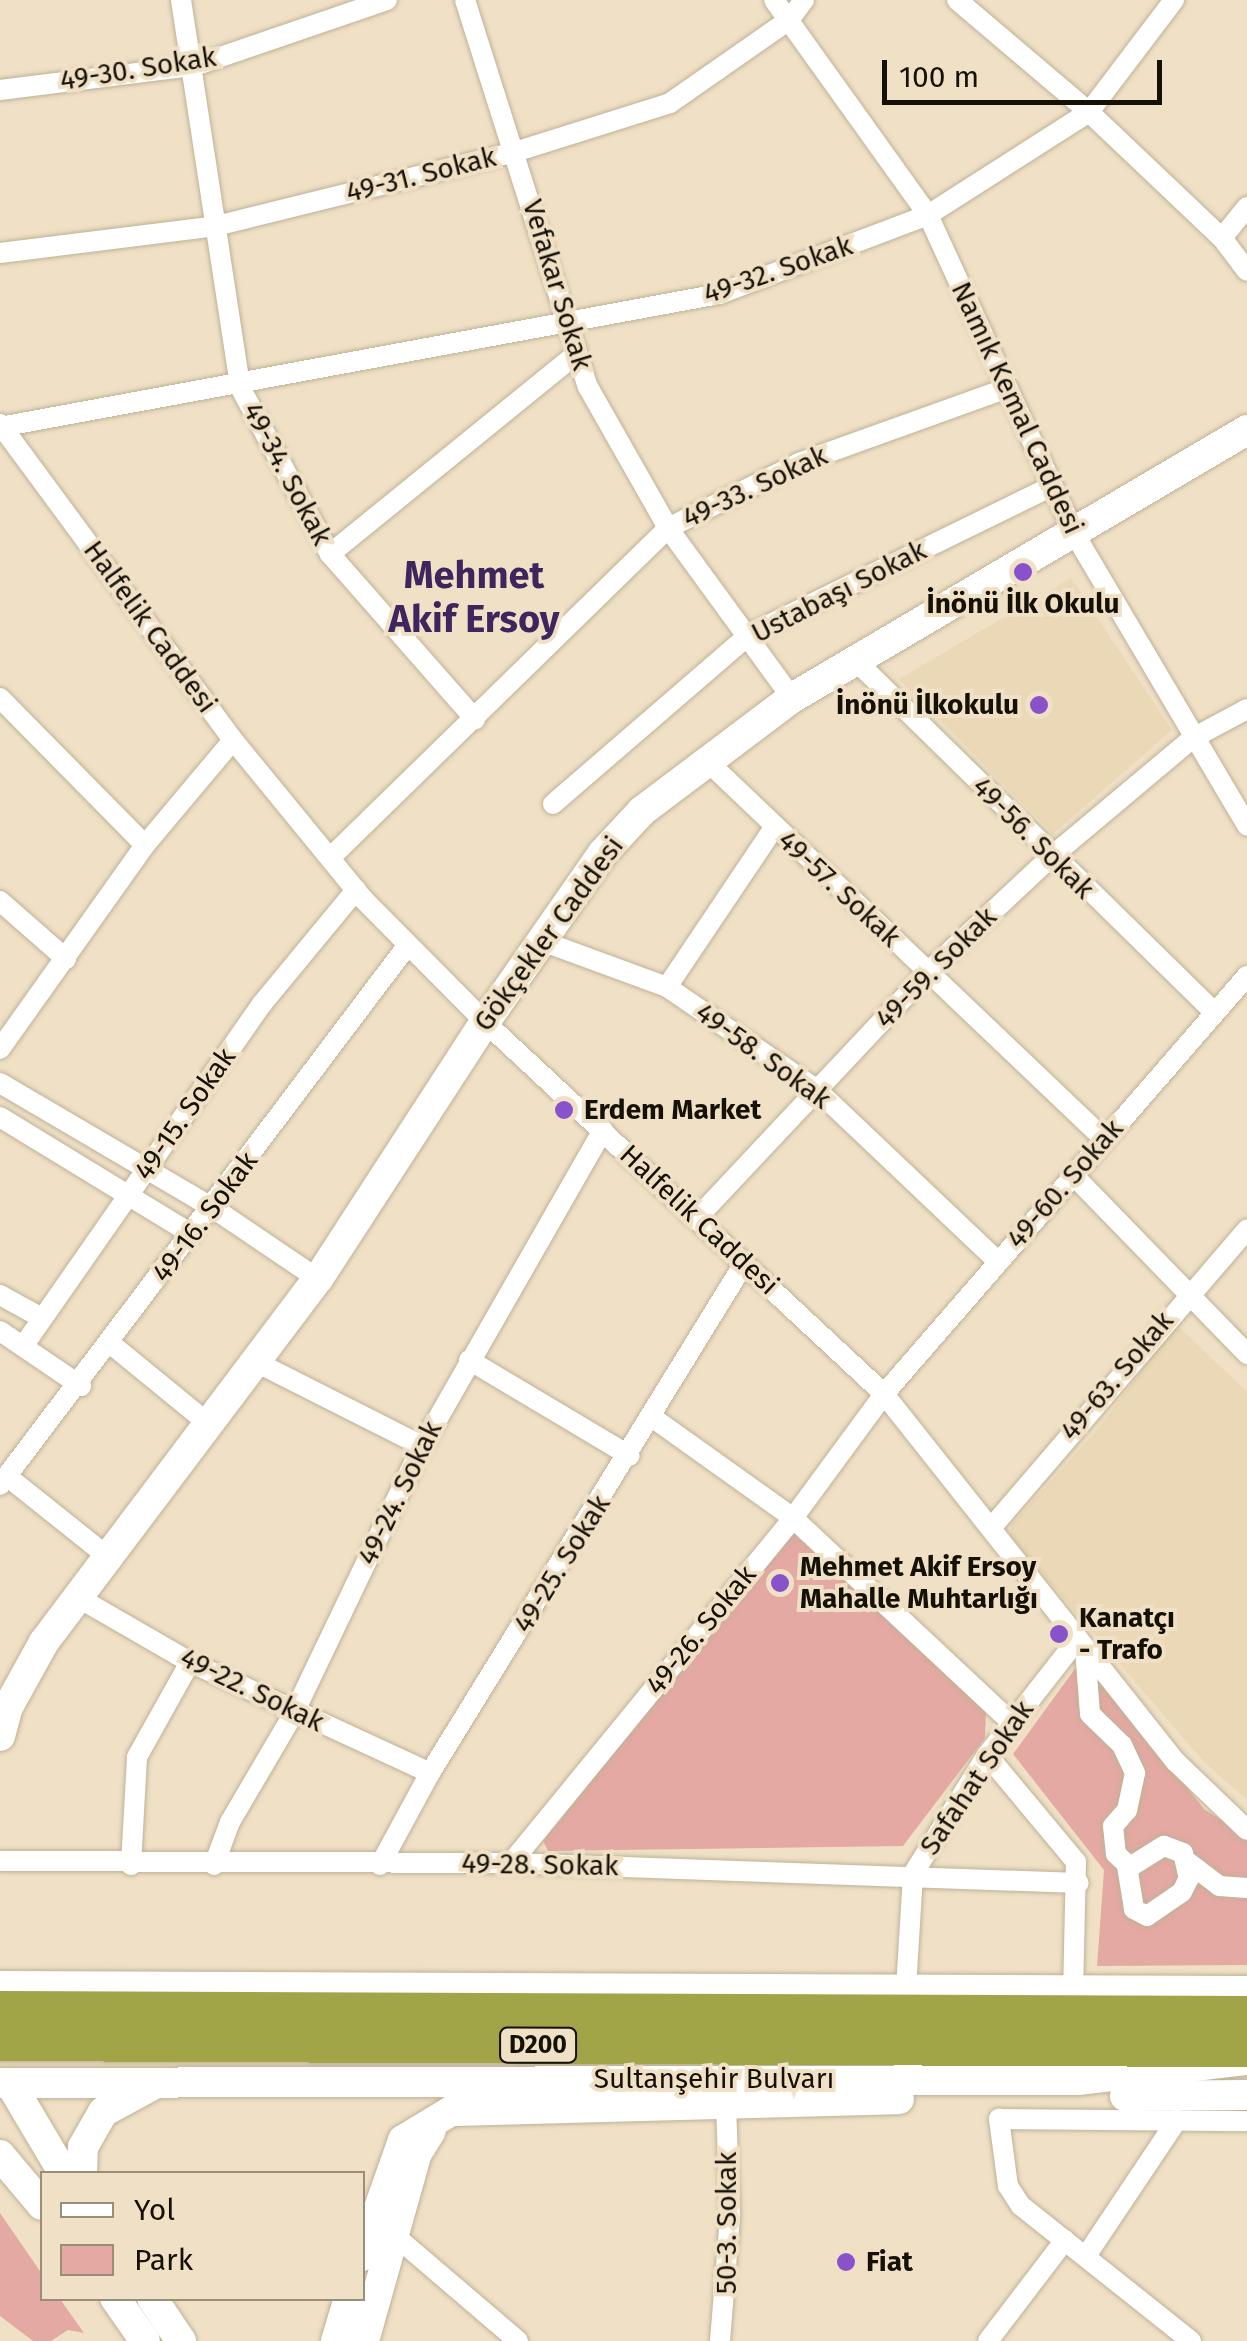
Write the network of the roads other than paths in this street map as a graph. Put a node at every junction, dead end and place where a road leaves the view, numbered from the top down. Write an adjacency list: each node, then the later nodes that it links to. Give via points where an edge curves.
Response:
1 (181, 0): 9 (street, 49-34. Sokak)
2 (387, 0): 9 (street, 49-30. Sokak)
3 (465, 0): 12 (street, Vefakar Sokak)
4 (774, 0): 8 (street, Namık Kemal Caddesi)
5 (804, 0): 8 (street, 49-31. Sokak)
6 (958, 0): 11 (street)
7 (1174, 0): 11 (street, 49-32. Sokak)
8 (789, 20): 12 (street, 49-31. Sokak, via 670,103); 14 (street, Namık Kemal Caddesi)
9 (194, 66): 10 (street, 49-30. Sokak); 15 (street, 49-34. Sokak)
10 (0, 90)
11 (1089, 112): 14 (street, 49-32. Sokak); 16 (street)
12 (518, 151): 15 (street, 49-31. Sokak); 19 (street, Vefakar Sokak)
13 (1247, 207): 16 (street)
14 (928, 215): 19 (street, 49-32. Sokak, via 719,294); 22 (street, Namık Kemal Caddesi)
15 (216, 226): 17 (street, 49-31. Sokak); 21 (street, 49-34. Sokak)
16 (1222, 238): 18 (street)
17 (0, 252)
18 (1247, 272)
19 (567, 326): 20 (street, Vefakar Sokak); 21 (street, 49-32. Sokak)
20 (575, 355): 26 (street, Vefakar Sokak); 28 (street)
21 (240, 387): 23 (street, 49-32. Sokak); 28 (street, 49-34. Sokak)
22 (1006, 389): 25 (street, Namık Kemal Caddesi); 26 (street, 49-33. Sokak, via 799,463)
23 (1, 426): 36 (street, Halfelik Caddesi)
24 (1247, 430): 27 (main road, Gökçekler Caddesi)
25 (1052, 486): 27 (street, Namık Kemal Caddesi); 29 (street, Ustabaşı Sokak)
26 (668, 528): 29 (street, Vefakar Sokak); 34 (street, 49-33. Sokak)
27 (1074, 533): 30 (main road, Gökçekler Caddesi); 35 (street, Namık Kemal Caddesi)
28 (330, 554): 34 (street, 49-34. Sokak)
29 (750, 634): 32 (street, Vefakar Sokak); 38 (street, Ustabaşı Sokak)
30 (856, 660): 32 (main road, Gökçekler Caddesi); 42 (street, 49-56. Sokak)
31 (0, 698): 41 (street)
32 (792, 698): 37 (main road, Gökçekler Caddesi)
33 (1247, 709): 35 (street, 49-59. Sokak)
34 (475, 719): 43 (street, 49-33. Sokak)
35 (1193, 738): 39 (street, Namık Kemal Caddesi); 42 (street, 49-59. Sokak)
36 (232, 740): 41 (street); 43 (street, Halfelik Caddesi)
37 (706, 760): 40 (street, 49-57. Sokak); 46 (main road, Gökçekler Caddesi, via 642,811 603,853)
38 (553, 804)
39 (1247, 826)
40 (774, 828): 49 (street, 49-57. Sokak); 51 (street)
41 (144, 845): 48 (street)
42 (1050, 857): 49 (street, 49-59. Sokak); 52 (street, 49-56. Sokak)
43 (330, 858): 44 (street, Halfelik Caddesi)
44 (356, 890): 47 (street, Halfelik Caddesi); 60 (street, 49-15. Sokak, via 262,1004)
45 (0, 902): 48 (street)
46 (542, 941): 51 (street, 49-58. Sokak); 53 (main road, Gökçekler Caddesi)
47 (407, 946): 53 (street, Halfelik Caddesi); 63 (street, 49-16. Sokak)
48 (66, 959): 54 (street)
49 (928, 972): 56 (street, 49-59. Sokak); 59 (street, 49-57. Sokak)
50 (1247, 976): 52 (street, 49-60. Sokak)
51 (667, 987): 56 (street, 49-58. Sokak)
52 (1214, 1012): 59 (street, 49-60. Sokak)
53 (485, 1022): 58 (street, Halfelik Caddesi); 69 (main road, Gökçekler Caddesi)
54 (0, 1049)
55 (0, 1083): 60 (street)
56 (816, 1089): 64 (street, 49-59. Sokak); 67 (street, 49-58. Sokak)
57 (0, 1118): 62 (street)
58 (602, 1130): 64 (street, Halfelik Caddesi); 77 (street, 49-24. Sokak)
59 (1105, 1140): 61 (street, 49-60. Sokak)
60 (146, 1168): 62 (street, 49-15. Sokak); 63 (street)
61 (1073, 1174): 67 (street, 49-60. Sokak); 70 (street)
62 (128, 1193): 66 (street); 72 (street, 49-15. Sokak)
63 (213, 1208): 66 (street, 49-16. Sokak); 69 (street)
64 (697, 1218): 68 (street, Halfelik Caddesi)
65 (1247, 1230): 70 (street, 49-63. Sokak)
66 (192, 1234): 74 (street, 49-16. Sokak)
67 (997, 1261): 80 (street, 49-60. Sokak)
68 (744, 1262): 80 (street, Halfelik Caddesi); 81 (street, 49-25. Sokak)
69 (318, 1279): 78 (main road, Gökçekler Caddesi)
70 (1186, 1293): 76 (street); 87 (street, 49-63. Sokak)
71 (0, 1294): 72 (street)
72 (42, 1318): 75 (street, 49-15. Sokak)
73 (0, 1331): 75 (street)
74 (111, 1344): 79 (street, 49-16. Sokak); 82 (street)
75 (24, 1345): 79 (street)
76 (1247, 1354)
77 (469, 1360): 83 (street, 49-24. Sokak); 84 (street)
78 (256, 1362): 82 (main road, Gökçekler Caddesi); 83 (street)
79 (80, 1386): 85 (street, 49-16. Sokak)
80 (884, 1394): 86 (street, 49-26. Sokak); 87 (street, Halfelik Caddesi)
81 (653, 1418): 84 (street, 49-25. Sokak); 86 (street)
82 (210, 1425): 88 (main road, Gökçekler Caddesi)
83 (422, 1446): 94 (street, 49-24. Sokak)
84 (630, 1456): 98 (street, 49-25. Sokak)
85 (4, 1481): 88 (street)
86 (792, 1518): 95 (street); 101 (street, 49-26. Sokak)
87 (992, 1527): 91 (street, Halfelik Caddesi)
88 (112, 1560): 89 (main road, Gökçekler Caddesi)
89 (79, 1598): 90 (main road, Gökçekler Caddesi); 92 (street, 49-22. Sokak)
90 (44, 1642): 93 (main road); 96 (main road)
91 (1081, 1644): 95 (street, Safahat Sokak); 99 (street, Halfelik Caddesi, via 1176,1762); 106 (street, via 1090,1714 1129,1754 1135,1773 1128,1810 1113,1826 1116,1854)
92 (190, 1662): 94 (street, 49-22. Sokak); 103 (street, via 137,1757)
93 (0, 1681)
94 (294, 1712): 98 (street, 49-22. Sokak); 104 (street, 49-24. Sokak, via 230,1822)
95 (1011, 1722): 97 (street, Safahat Sokak)
96 (1, 1727)
97 (987, 1755): 107 (street, Safahat Sokak); 108 (street, via 1076,1862)
98 (430, 1773): 105 (street, 49-25. Sokak)
99 (1247, 1830)
100 (0, 1861): 103 (street, 49-28. Sokak)
101 (511, 1862): 105 (street, 49-28. Sokak); 107 (street, 49-28. Sokak)
102 (1189, 1863): 106 (street, via 1164,1846); 106 (street, via 1182,1892 1147,1916 1134,1908); 109 (street, via 1219,1886)
103 (130, 1865): 104 (street, 49-28. Sokak)
104 (214, 1865): 105 (street, 49-28. Sokak)
105 (380, 1866)
106 (1127, 1866)
107 (913, 1874): 108 (street, 49-28. Sokak); 111 (street, Safahat Sokak)
108 (1079, 1883): 115 (street)
109 (1247, 1888)
110 (0, 1986): 111 (main road)
111 (906, 1989): 115 (main road)
112 (1247, 1992): 115 (main road)
113 (0, 2010): 115 (highway, Sultanşehir Bulvarı / D200)
114 (1247, 2015): 115 (highway, Sultanşehir Bulvarı / D200)
115 (1074, 2017): 116 (highway, Sultanşehir Bulvarı / D200); 117 (highway, Sultanşehir Bulvarı / D200)
116 (0, 2042)
117 (1247, 2048)
118 (1247, 2060): 119 (main road, Sultanşehir Bulvarı, via 1159,2076 1078,2080)
119 (163, 2081): 120 (main road, Sultanşehir Bulvarı); 128 (main road, via 103,2112 83,2147)
120 (5, 2083): 127 (main road)
121 (1247, 2095): 122 (main road, Sultanşehir Bulvarı)
122 (726, 2104): 123 (main road, Sultanşehir Bulvarı); 144 (street, 50-3. Sokak, via 730,2218)
123 (450, 2111): 132 (main road, via 418,2153); 134 (main road, via 403,2140)
124 (1177, 2120): 125 (street); 133 (street, via 999,2118 1008,2186 1020,2206); 135 (street)
125 (1247, 2121)
126 (0, 2156): 130 (main road)
127 (62, 2171)
128 (82, 2171)
129 (0, 2179): 131 (street)
130 (40, 2202)
131 (40, 2212)
132 (394, 2235): 142 (main road); 143 (street)
133 (1065, 2240): 135 (street); 145 (street)
134 (365, 2248)
135 (1086, 2256): 146 (street)
136 (117, 2301): 139 (main road)
137 (154, 2301): 140 (main road)
138 (348, 2301): 141 (main road)
139 (145, 2341)
140 (182, 2341)
141 (336, 2341)
142 (364, 2341)
143 (518, 2341)
144 (720, 2341)
145 (988, 2341)
146 (1192, 2341)

